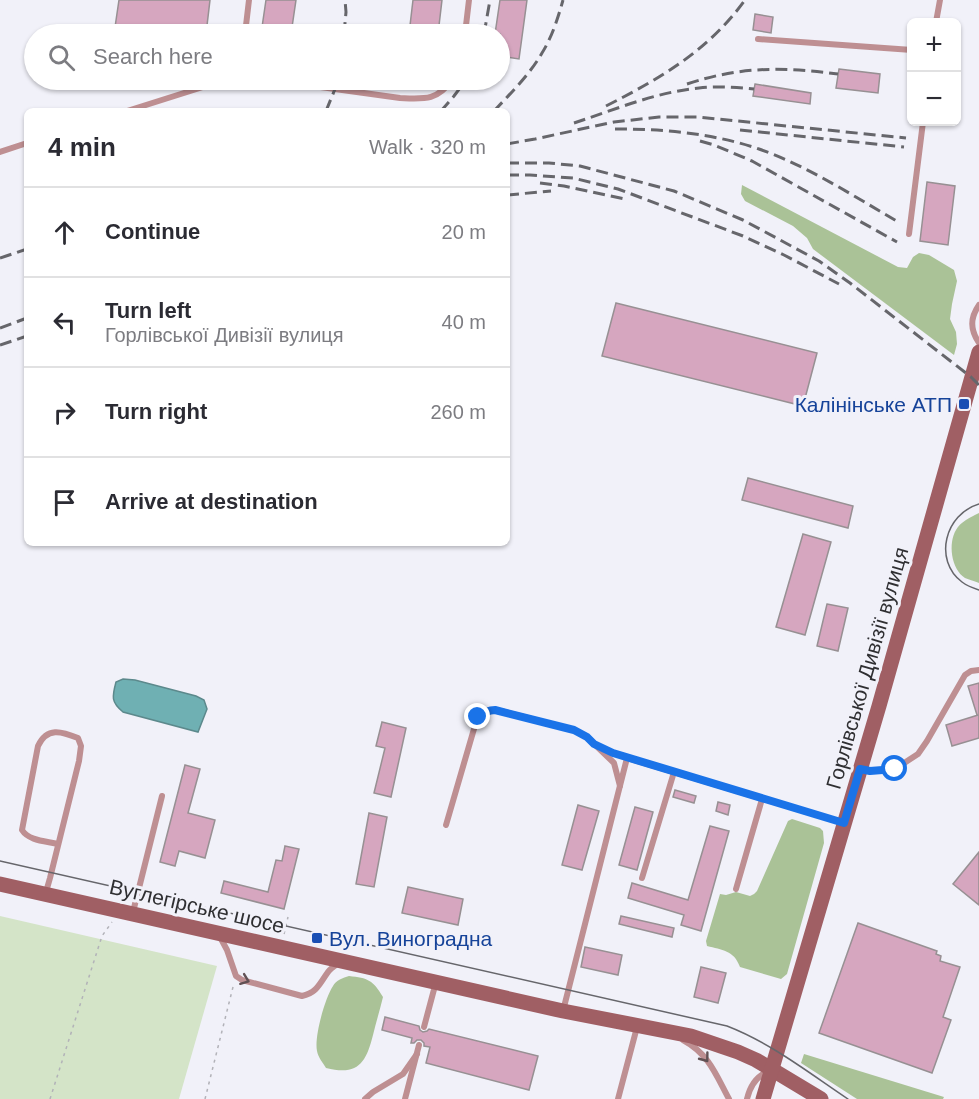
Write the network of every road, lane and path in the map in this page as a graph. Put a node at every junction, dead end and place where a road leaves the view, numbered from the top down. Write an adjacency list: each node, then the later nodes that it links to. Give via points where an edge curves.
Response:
1 (249, 0): 5 (lane)
2 (469, 0): 6 (lane)
3 (940, 0): 4 (lane)
4 (937, 18)
5 (246, 24)
6 (466, 24)
7 (758, 39): 8 (lane)
8 (907, 50)
9 (193, 90): 12 (lane)
10 (342, 90): 11 (lane, via 422,99)
11 (443, 90)
12 (136, 108)
13 (922, 126): 16 (lane)
14 (24, 144): 15 (lane)
15 (0, 152)
16 (909, 234)
17 (979, 305): 18 (lane, via 972,324)
18 (979, 343)
19 (979, 352): 23 (street, Горлівської Дивізії вулиця)
20 (979, 670): 23 (lane, via 965,675 918,754 895,769)
21 (594, 744): 22 (lane); 25 (lane, via 614,764); 29 (lane, via 574,730 501,711 484,712 476,722)
22 (627, 758): 24 (lane); 25 (lane)
23 (860, 769): 28 (street, Горлівської Дивізії вулиця)
24 (674, 772): 27 (lane); 31 (lane)
25 (620, 786): 43 (lane)
26 (162, 796): 36 (lane)
27 (762, 799): 28 (lane); 33 (lane)
28 (844, 823): 49 (street, Горлівської Дивізії вулиця)
29 (446, 825)
30 (58, 844): 30 (lane, via 29,837 22,830 39,746 46,734 53,732 78,738 81,746); 34 (lane)
31 (642, 878)
32 (0, 884): 34 (street, Вуглегірське шосе)
33 (736, 889)
34 (46, 894): 35 (street, Вуглегірське шосе)
35 (116, 910): 36 (street, Вуглегірське шосе); 50 (path, via 102,936)
36 (132, 913): 38 (street, Вуглегірське шосе)
37 (288, 917): 39 (path)
38 (217, 932): 39 (street, Вуглегірське шосе); 41 (lane)
39 (281, 947): 40 (street, Вуглегірське шосе)
40 (342, 961): 41 (lane, one-way to 40, via 302,996 315,991); 42 (street, Вуглегірське шосе)
41 (236, 976): 51 (path)
42 (436, 982): 43 (street, Вуглегірське шосе); 45 (lane)
43 (563, 1011): 44 (street, Вуглегірське шосе)
44 (637, 1026): 46 (street, Вуглегірське шосе); 54 (lane)
45 (424, 1028)
46 (667, 1032): 49 (street, Вуглегірське шосе, via 738,1052); 55 (lane, one-way to 55, via 699,1051)
47 (419, 1045): 48 (lane)
48 (417, 1054): 52 (lane, via 403,1074); 53 (lane)
49 (772, 1069): 56 (lane, via 760,1074); 57 (street, Горлівської Дивізії вулиця); 58 (street, Вуглегірське шосе)
50 (50, 1099)
51 (205, 1099)
52 (365, 1099)
53 (405, 1099)
54 (618, 1099)
55 (729, 1099)
56 (747, 1099)
57 (763, 1099)
58 (821, 1099)

